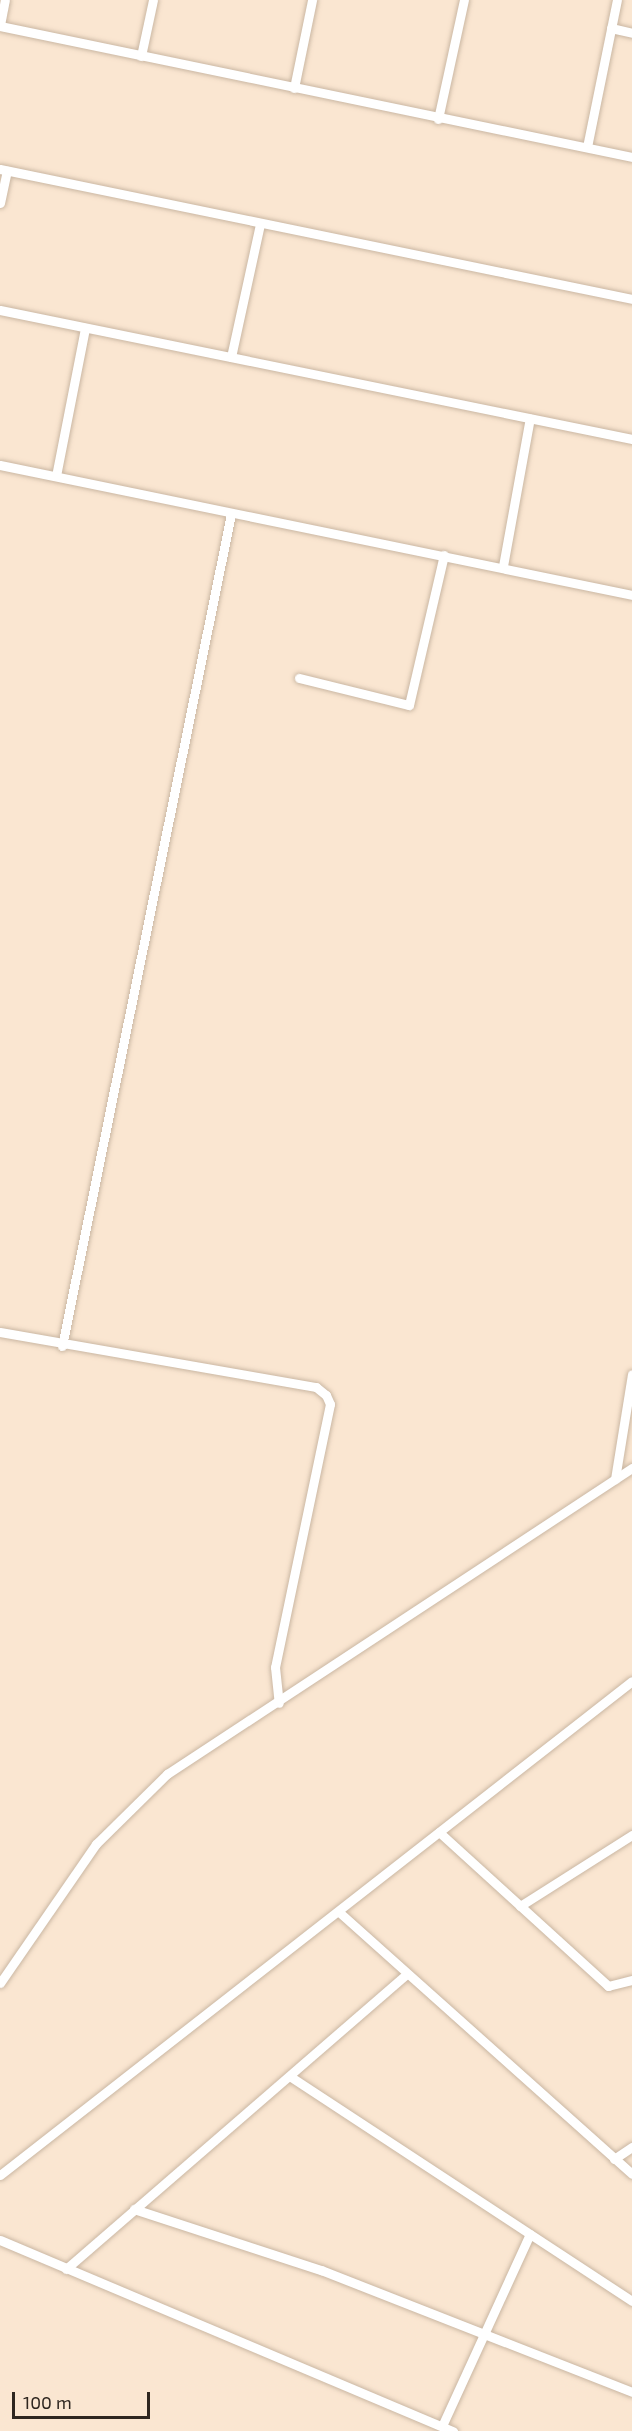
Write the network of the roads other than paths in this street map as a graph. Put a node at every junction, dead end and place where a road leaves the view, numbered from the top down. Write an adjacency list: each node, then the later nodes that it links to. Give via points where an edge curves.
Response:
1 (5, 0): 6 (street)
2 (153, 0): 9 (street)
3 (312, 0): 10 (street)
4 (464, 0): 11 (street)
5 (617, 0): 7 (street)
6 (0, 26): 9 (street)
7 (611, 28): 8 (street); 12 (street)
8 (632, 33)
9 (141, 56): 10 (street)
10 (294, 88): 11 (street)
11 (438, 119): 12 (street)
12 (587, 147): 13 (street)
13 (632, 157)
14 (4, 170): 15 (street); 16 (street)
15 (0, 203)
16 (260, 224): 17 (street); 20 (street)
17 (632, 299)
18 (0, 310): 19 (street)
19 (86, 328): 20 (street); 24 (street)
20 (231, 357): 21 (street)
21 (530, 418): 22 (street); 27 (street)
22 (632, 439)
23 (0, 465): 24 (street)
24 (56, 476): 25 (street)
25 (231, 514): 26 (street); 31 (street)
26 (444, 555): 27 (street); 29 (street, via 409,705)
27 (503, 566): 28 (street)
28 (632, 595)
29 (299, 678)
30 (0, 1332): 31 (street)
31 (62, 1346): 36 (street, via 316,1387 326,1395 330,1404 275,1667)
32 (632, 1374): 34 (street)
33 (632, 1468): 34 (street)
34 (615, 1479): 36 (street)
35 (632, 1681): 37 (street)
36 (279, 1703): 43 (street, via 168,1774 120,1816)
37 (439, 1832): 39 (street); 40 (street)
38 (632, 1835): 39 (street)
39 (520, 1906): 42 (street, via 608,1986)
40 (339, 1912): 41 (street); 48 (street)
41 (406, 1975): 44 (street); 46 (street)
42 (632, 1980)
43 (0, 1983)
44 (291, 2077): 49 (street); 50 (street)
45 (632, 2147): 46 (street)
46 (614, 2159): 47 (street)
47 (632, 2174)
48 (0, 2175)
49 (134, 2209): 52 (street); 54 (street, via 222,2235)
50 (530, 2234): 53 (street); 54 (street)
51 (0, 2240): 52 (street)
52 (66, 2269): 56 (street)
53 (632, 2301)
54 (487, 2331): 55 (street); 56 (street)
55 (632, 2392)
56 (442, 2426): 57 (street)
57 (453, 2431)

